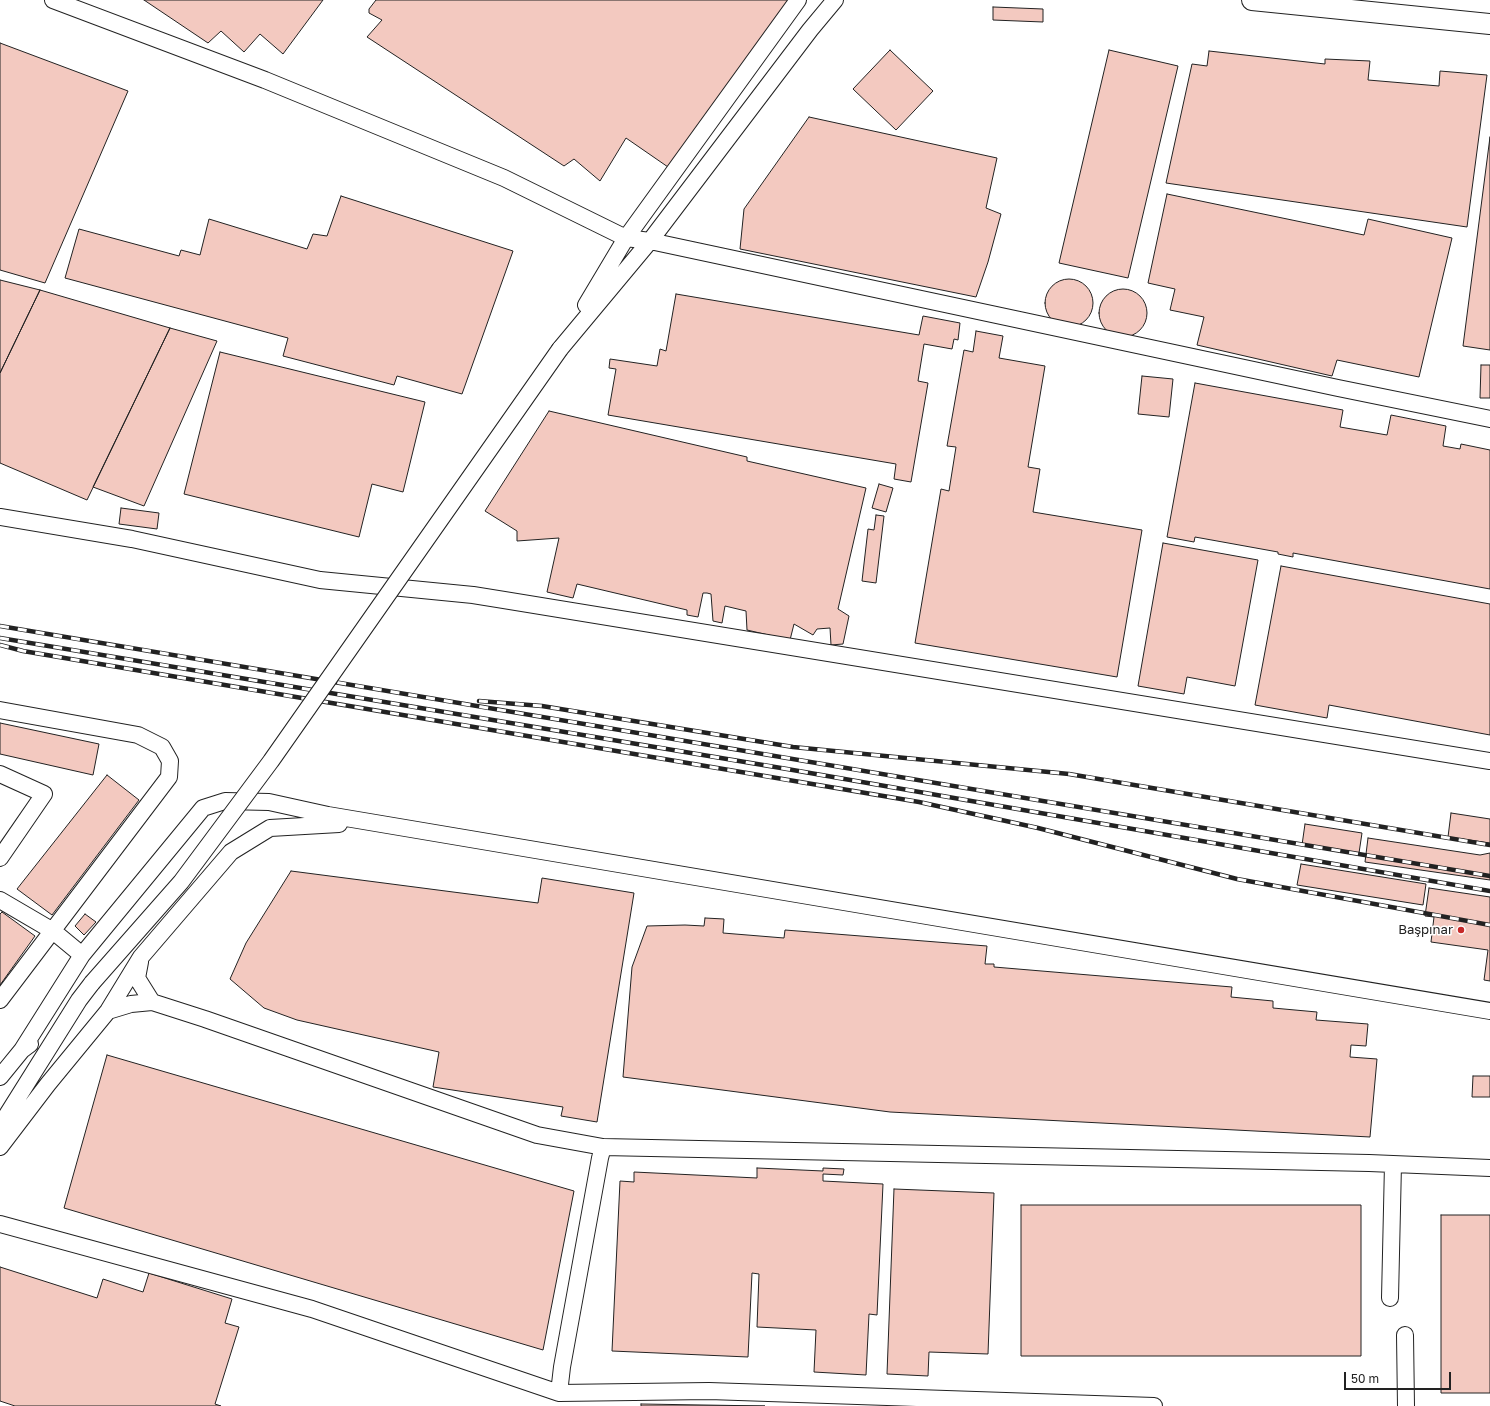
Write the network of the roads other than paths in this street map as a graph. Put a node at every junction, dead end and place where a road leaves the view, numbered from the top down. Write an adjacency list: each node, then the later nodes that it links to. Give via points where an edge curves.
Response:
1 (53, 0): 6 (street, via 265,80 496,175)
2 (798, 0): 6 (street)
3 (835, 0): 7 (street)
4 (1252, 0): 5 (main road)
5 (1490, 24)
6 (626, 238): 7 (street); 8 (street)
7 (650, 241): 8 (street); 9 (street)
8 (560, 349): 21 (street, bridge, via 262,774 181,882)
9 (1490, 419)
10 (0, 517): 12 (street, via 132,539 320,580 504,600)
11 (0, 710): 17 (street, via 138,735 162,747 170,761 169,777)
12 (1490, 760)
13 (0, 774): 15 (street, via 44,794)
14 (377, 824): 18 (street, via 269,802 225,801 203,808); 19 (street, via 323,824 270,828 231,852); 24 (street)
15 (0, 858)
16 (0, 900): 17 (street)
17 (53, 931): 18 (street); 20 (street)
18 (82, 955): 25 (street)
19 (141, 957): 22 (street, via 137,978); 23 (street)
20 (0, 1000)
21 (79, 1000): 25 (street); 27 (street)
22 (152, 1002): 23 (street, via 131,1004); 29 (street, via 537,1135)
23 (108, 1011): 28 (street)
24 (1490, 1011)
25 (22, 1050): 26 (street)
26 (0, 1077)
27 (0, 1126)
28 (0, 1147)
29 (603, 1147): 30 (street); 36 (street)
30 (1393, 1164): 31 (street); 33 (street)
31 (1490, 1168)
32 (0, 1224): 36 (street, via 312,1309)
33 (1390, 1298)
34 (1405, 1335): 39 (street)
35 (589, 1392): 36 (street); 37 (street); 38 (street, via 709,1391)
36 (559, 1393)
37 (597, 1406)
38 (1154, 1406)
39 (1406, 1406)

